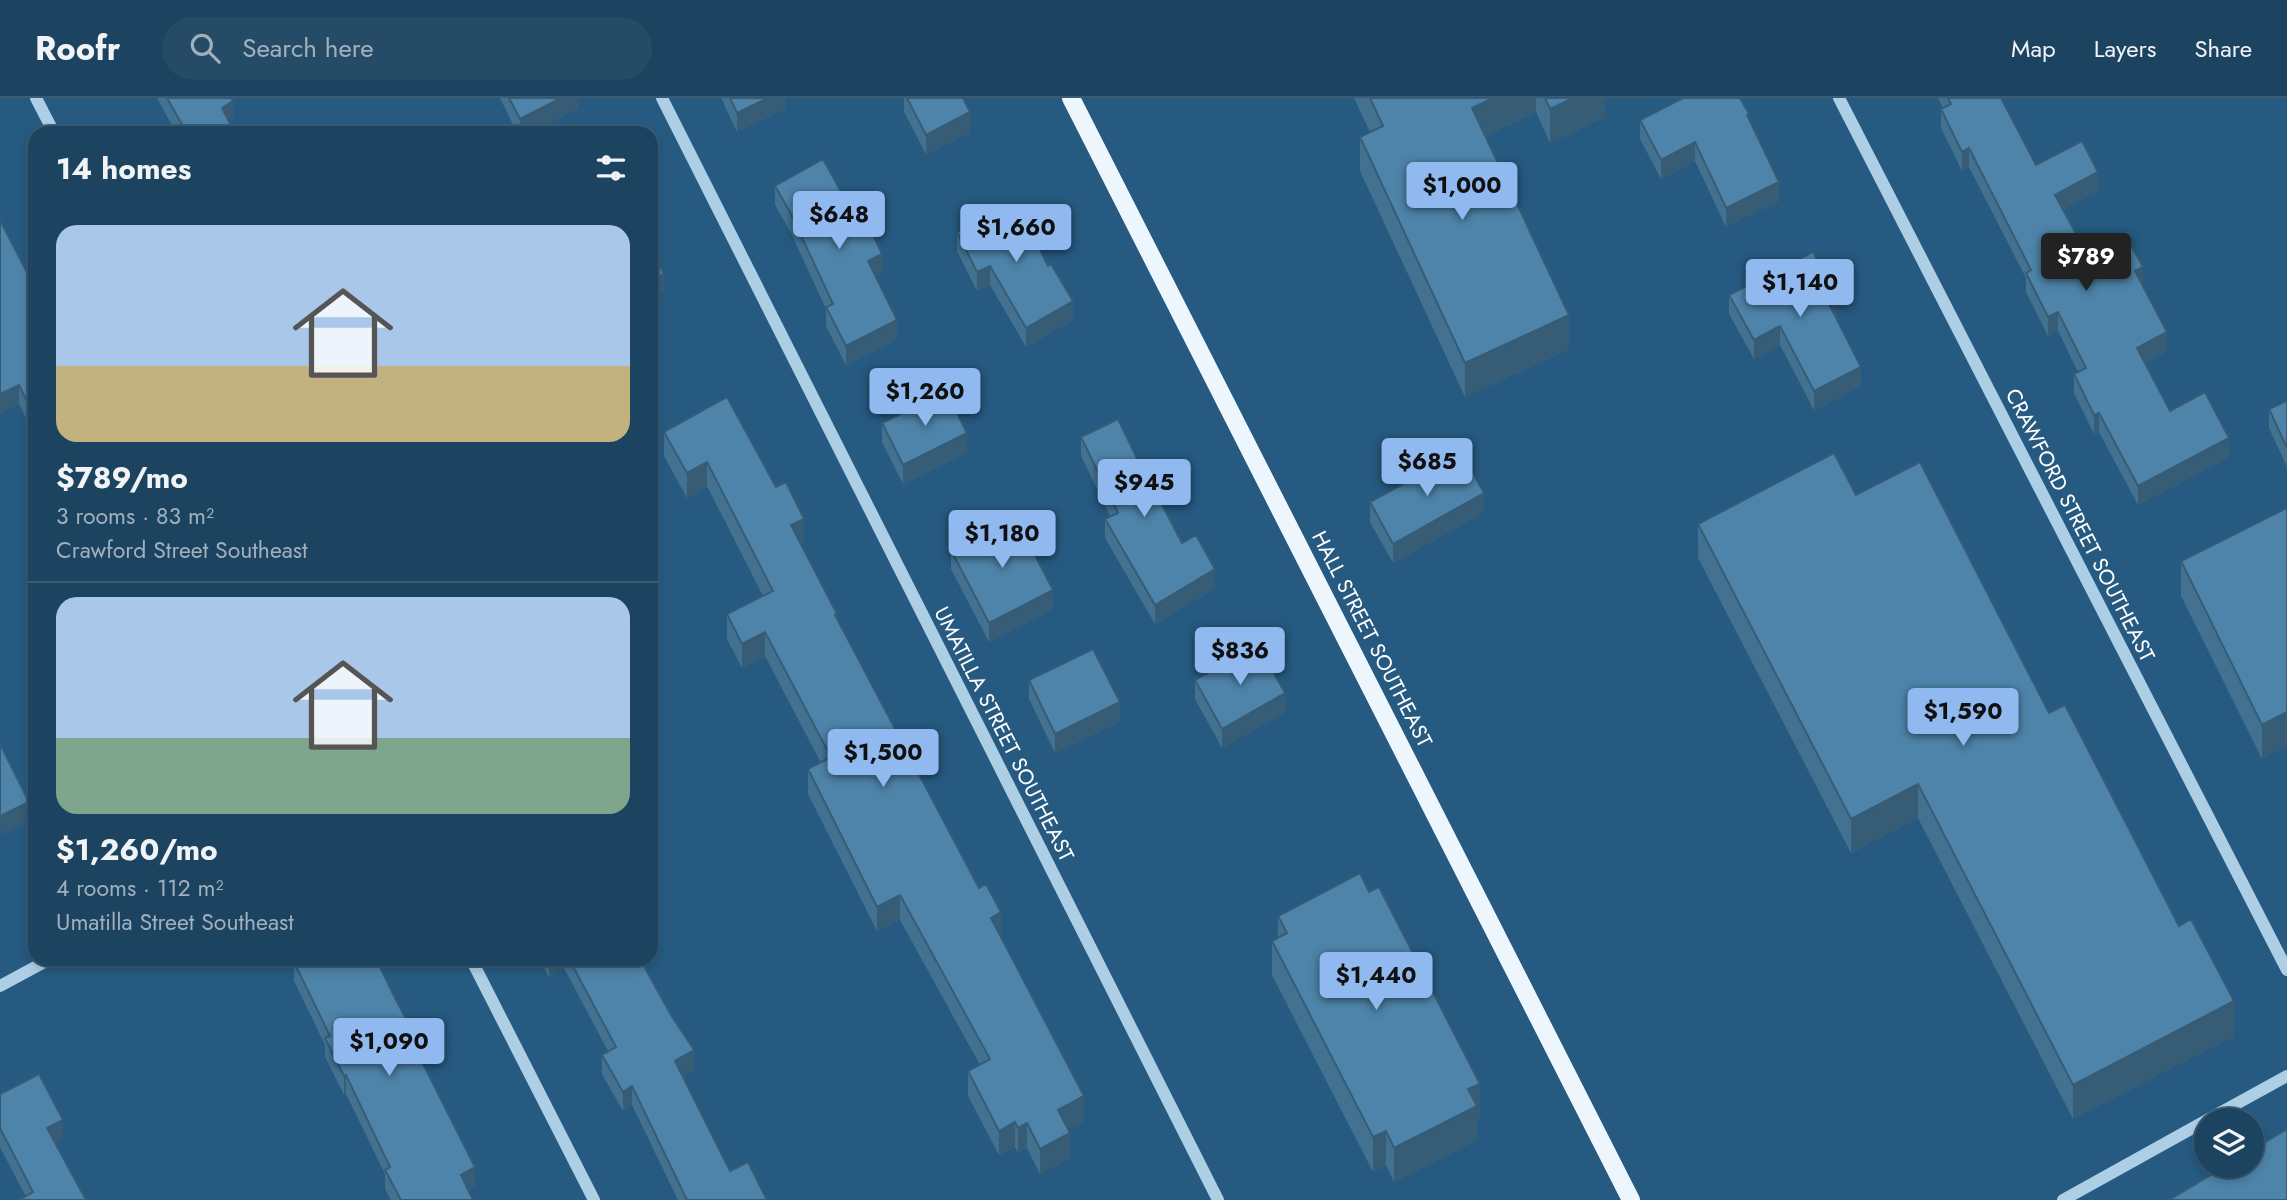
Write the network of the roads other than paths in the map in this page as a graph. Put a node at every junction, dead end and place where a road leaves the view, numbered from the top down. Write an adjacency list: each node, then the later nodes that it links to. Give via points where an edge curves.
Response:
1 (36, 98): 5 (street)
2 (662, 98): 14 (street, UMATILLA STREET SOUTHEAST)
3 (1071, 98): 15 (main road, HALL STREET SOUTHEAST)
4 (1839, 98): 8 (street, CRAWFORD STREET SOUTHEAST)
5 (50, 126)
6 (37, 966): 9 (street)
7 (475, 966): 13 (street)
8 (2287, 970)
9 (0, 986)
10 (2287, 1076): 11 (street)
11 (2229, 1108)
12 (2194, 1127): 16 (street)
13 (594, 1200)
14 (1218, 1200)
15 (1631, 1200)
16 (2063, 1200)

